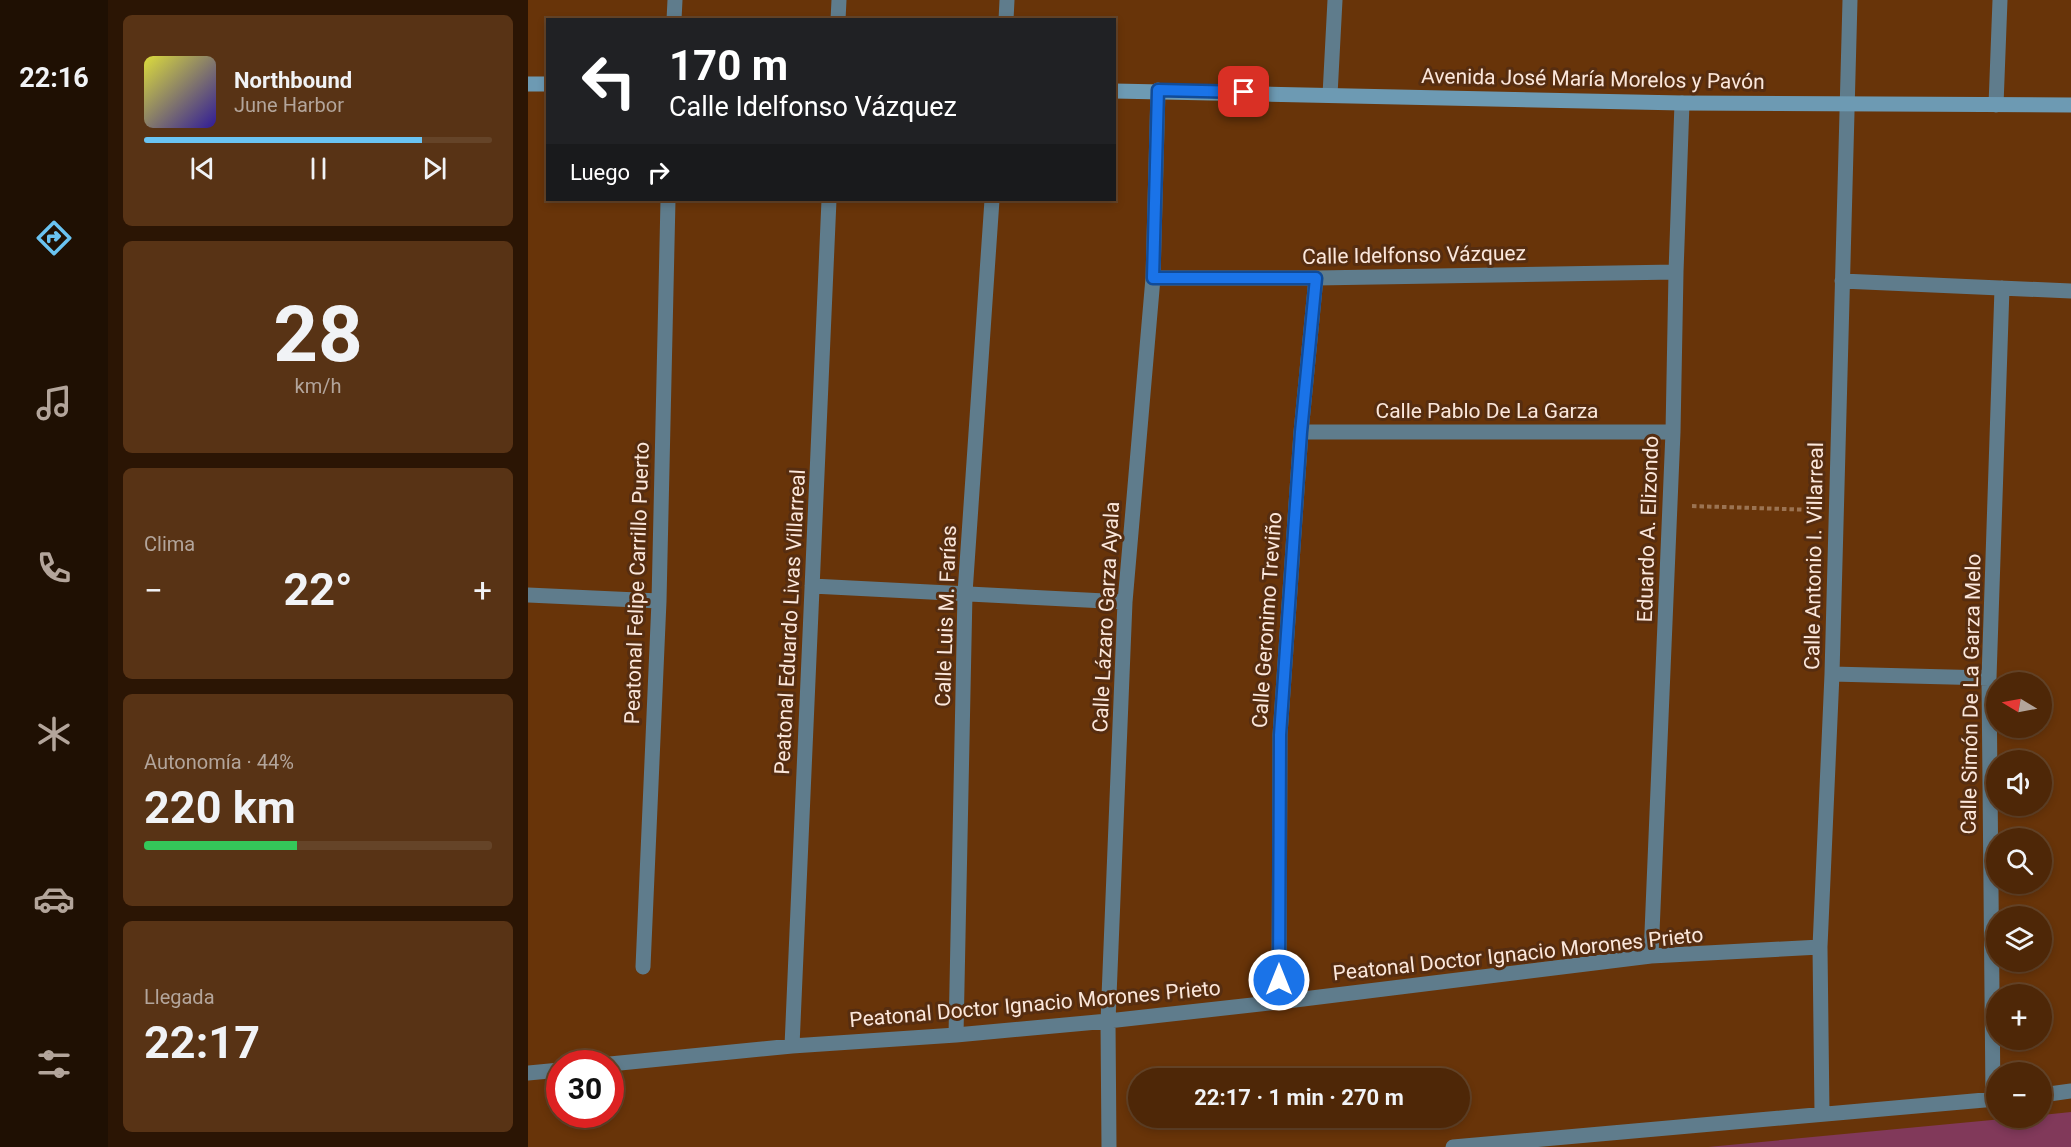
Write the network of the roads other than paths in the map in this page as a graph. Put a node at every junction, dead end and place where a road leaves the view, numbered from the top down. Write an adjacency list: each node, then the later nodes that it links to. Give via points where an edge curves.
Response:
1 (675, 0): 7 (street)
2 (839, 0): 8 (street)
3 (1007, 0): 9 (street)
4 (1335, 0): 14 (street)
5 (1850, 0): 16 (street, Calle Antonio I. Villarreal)
6 (2000, 0): 17 (street)
7 (674, 18)
8 (838, 18)
9 (1006, 18)
10 (528, 84): 11 (street)
11 (546, 84)
12 (1158, 90): 13 (street, Avenida José María Morelos y Pavón); 14 (street, Avenida José María Morelos y Pavón); 23 (street, Calle Lázaro Garza Ayala)
13 (1116, 91)
14 (1330, 95): 15 (street, Avenida José María Morelos y Pavón)
15 (1682, 103): 16 (street, Avenida José María Morelos y Pavón); 22 (street, Eduardo A. Elizondo)
16 (1847, 105): 17 (street, Avenida José María Morelos y Pavón); 25 (street, Calle Antonio I. Villarreal)
17 (1996, 105): 18 (street, Avenida José María Morelos y Pavón)
18 (2071, 105)
19 (668, 201): 33 (street, Peatonal Felipe Carrillo Puerto)
20 (829, 201): 30 (street, Peatonal Eduardo Livas Villarreal)
21 (992, 201): 31 (street, Calle Luis M. Farías)
22 (1676, 272): 24 (street, Calle Idelfonso Vázquez); 29 (street, Eduardo A. Elizondo)
23 (1153, 278): 24 (street, Calle Idelfonso Vázquez); 34 (street, Calle Lázaro Garza Ayala)
24 (1316, 278): 28 (street, Calle Geronimo Treviño)
25 (1842, 281): 26 (street); 36 (street, Calle Antonio I. Villarreal)
26 (2002, 288): 27 (street); 35 (street, Calle Simón De La Garza Melo)
27 (2071, 291)
28 (1301, 432): 29 (street, Calle Pablo De La Garza); 42 (street, Calle Geronimo Treviño, via 1280,735)
29 (1673, 432): 40 (street, Eduardo A. Elizondo)
30 (812, 586): 31 (street); 45 (street, Peatonal Eduardo Livas Villarreal)
31 (965, 593): 34 (street); 44 (street, Calle Luis M. Farías)
32 (528, 595): 33 (street)
33 (659, 601): 41 (street, Peatonal Felipe Carrillo Puerto)
34 (1125, 602): 43 (street, Calle Lázaro Garza Ayala)
35 (1989, 672)
36 (1832, 674): 37 (street); 39 (street, Calle Antonio I. Villarreal)
37 (1986, 678)
38 (1990, 738): 46 (street, Calle Simón De La Garza Melo)
39 (1820, 947): 40 (street, Peatonal Doctor Ignacio Morones Prieto); 53 (street, Calle Antonio I. Villarreal)
40 (1651, 956): 42 (street, Peatonal Doctor Ignacio Morones Prieto)
41 (643, 967)
42 (1279, 1002): 43 (street, Peatonal Doctor Ignacio Morones Prieto)
43 (1108, 1021): 44 (street, Peatonal Doctor Ignacio Morones Prieto); 54 (street, Calle Lázaro Garza Ayala)
44 (956, 1035): 45 (street, Peatonal Doctor Ignacio Morones Prieto)
45 (792, 1046): 47 (street, Peatonal Doctor Ignacio Morones Prieto)
46 (1994, 1062)
47 (624, 1063)
48 (546, 1071): 49 (street)
49 (528, 1073)
50 (2071, 1092): 51 (street)
51 (2052, 1094)
52 (1986, 1100): 53 (street)
53 (1822, 1113): 55 (street)
54 (1109, 1147)
55 (1453, 1147)

